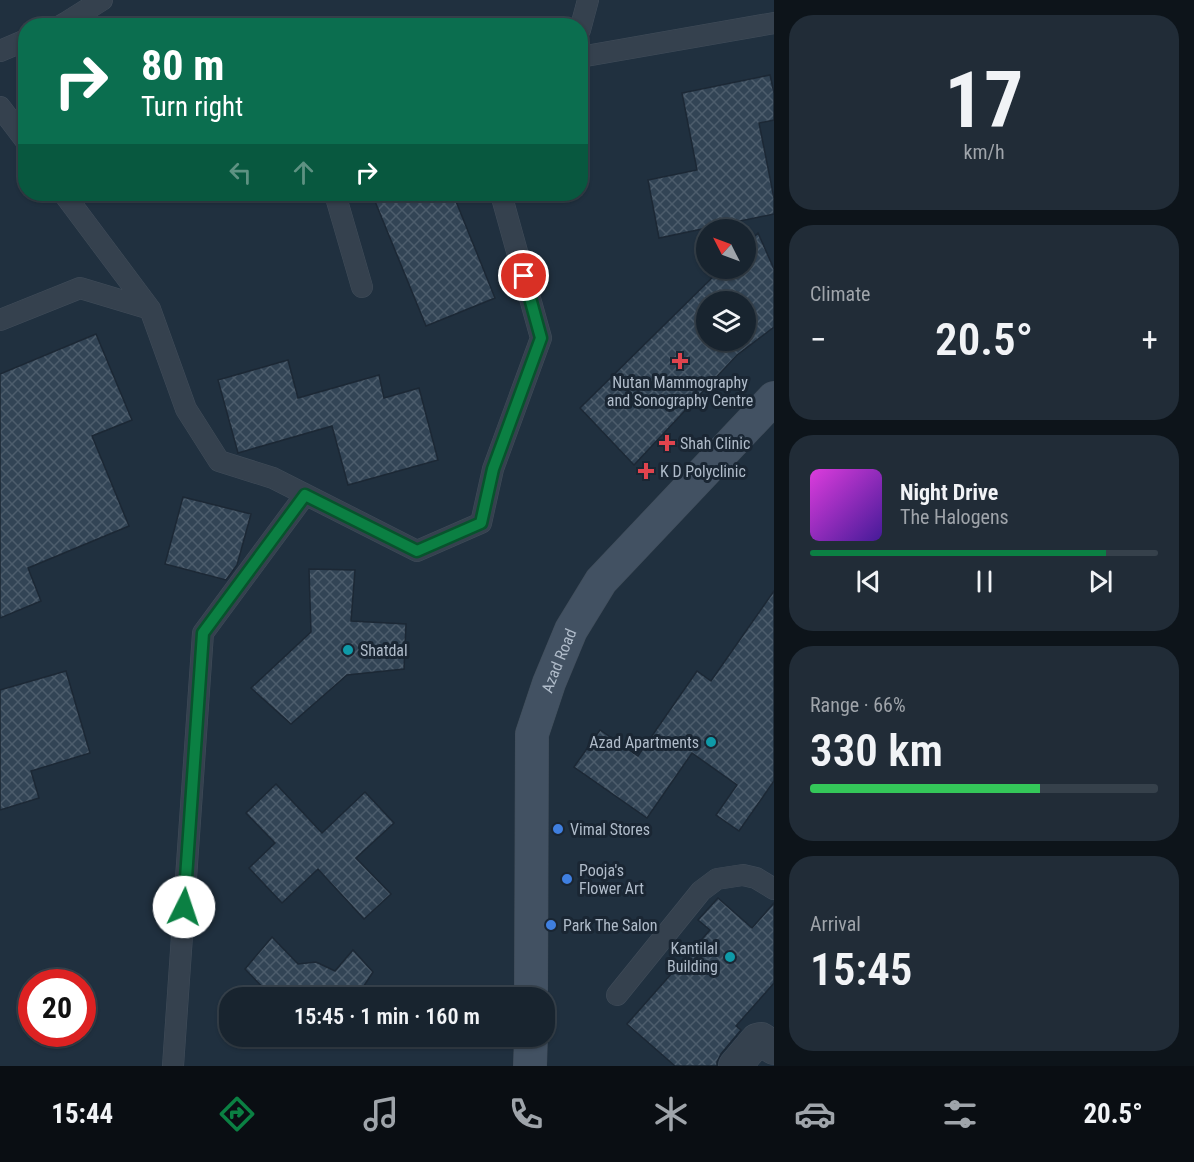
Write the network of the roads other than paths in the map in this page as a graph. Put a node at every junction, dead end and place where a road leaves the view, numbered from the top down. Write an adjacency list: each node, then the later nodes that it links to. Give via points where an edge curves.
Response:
1 (102, 0): 3 (lane)
2 (588, 0): 4 (lane)
3 (73, 18)
4 (583, 18)
5 (774, 23): 8 (lane)
6 (18, 43): 7 (lane)
7 (0, 51)
8 (588, 56)
9 (0, 107): 10 (lane)
10 (18, 131)
11 (69, 201): 15 (lane)
12 (337, 201): 14 (lane)
13 (503, 201): 18 (lane, via 541,338 493,469 481,523 417,551)
14 (362, 287)
15 (150, 309): 16 (lane, via 80,288); 18 (lane, via 186,409 219,461 273,478)
16 (0, 320)
17 (774, 398): 20 (street, Azad Road, via 601,581 566,640 532,734)
18 (305, 495): 24 (lane, via 203,633)
19 (774, 889): 21 (lane, via 743,875 717,879 701,891)
20 (531, 987)
21 (617, 995)
22 (531, 1047): 25 (street)
23 (774, 1048): 26 (street, via 757,1040)
24 (173, 1066)
25 (530, 1066)
26 (735, 1066)

